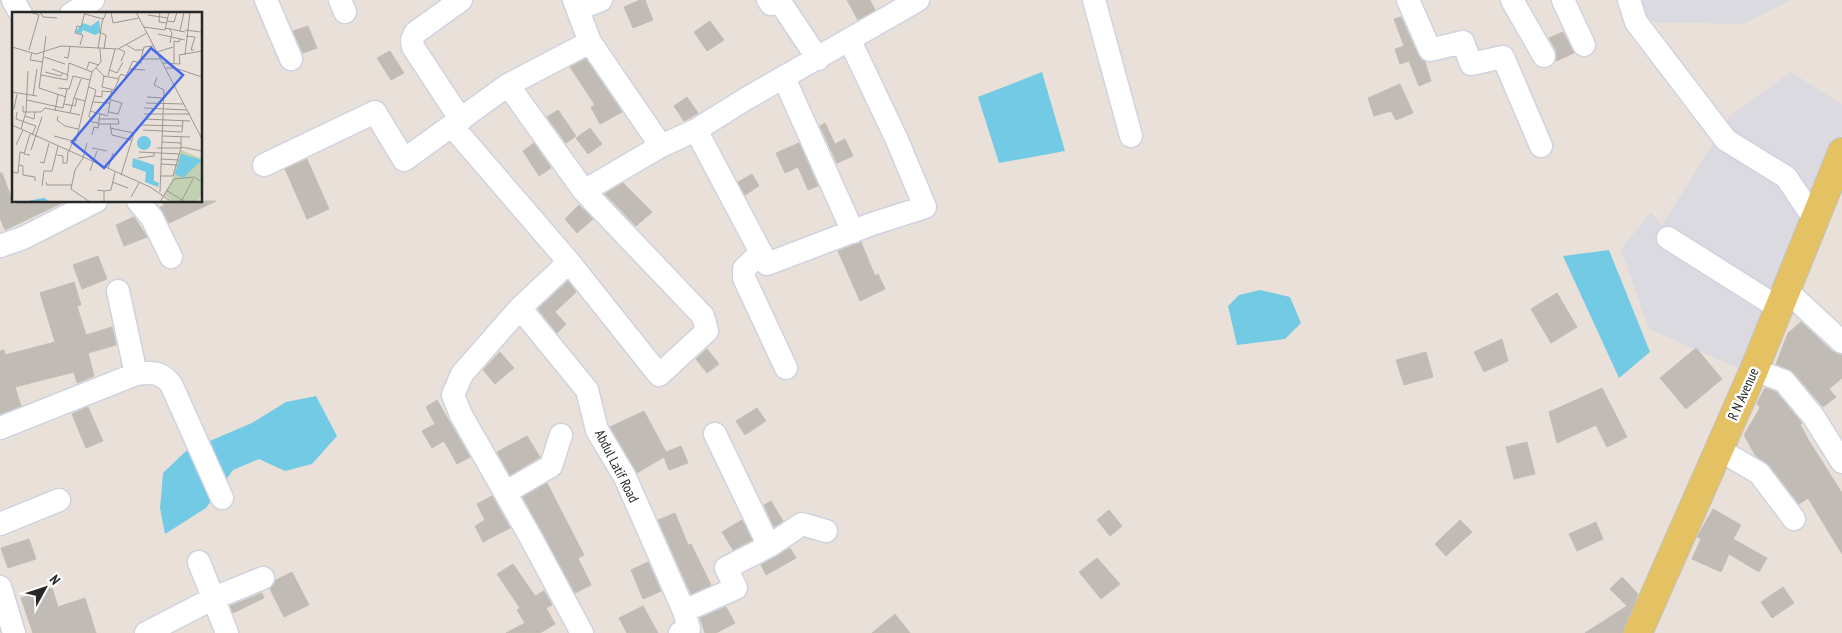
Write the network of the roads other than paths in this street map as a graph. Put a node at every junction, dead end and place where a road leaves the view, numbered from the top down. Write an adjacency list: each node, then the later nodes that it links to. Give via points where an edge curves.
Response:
1 (4, 0): 14 (street)
2 (13, 0): 16 (street)
3 (93, 0): 17 (street)
4 (266, 0): 22 (street)
5 (461, 0): 26 (street, via 415,33 412,40)
6 (601, 0): 15 (street)
7 (768, 0): 23 (street, via 771,4 780,2)
8 (918, 0): 18 (street)
9 (1094, 0): 28 (street)
10 (1408, 0): 30 (street, via 1430,50 1463,42 1471,64 1503,57)
11 (1512, 0): 21 (street)
12 (1563, 0): 20 (street)
13 (1629, 0): 36 (street, via 1636,22 1726,140 1786,177)
14 (0, 2)
15 (576, 4): 19 (street)
16 (19, 12)
17 (74, 12)
18 (850, 41): 23 (street); 37 (street, via 925,207)
19 (590, 42): 25 (street); 29 (street)
20 (1584, 45)
21 (1544, 56)
22 (291, 58)
23 (818, 59): 24 (street)
24 (784, 78): 27 (street); 37 (street)
25 (508, 85): 26 (street); 33 (street)
26 (456, 123): 32 (street, via 404,160 375,112); 42 (street)
27 (696, 130): 29 (street); 40 (street)
28 (1130, 136)
29 (660, 146): 33 (street)
30 (1540, 146)
31 (1842, 152): 36 (main road, R N Avenue)
32 (264, 165)
33 (584, 191): 42 (street, via 703,316 707,331 659,375)
34 (94, 202): 39 (street, via 23,238)
35 (139, 202): 41 (street, via 152,218)
36 (1815, 220): 44 (main road, R N Avenue)
37 (853, 232): 40 (street, via 767,264)
38 (1668, 238): 44 (street)
39 (0, 246)
40 (761, 252): 47 (street, via 744,269 744,278)
41 (171, 257)
42 (569, 262): 45 (street)
43 (118, 291): 49 (street)
44 (1783, 299): 46 (street); 48 (main road, R N Avenue)
45 (520, 308): 55 (street, via 462,374 453,395 461,415); 66 (street, Abdul Latif Road, via 587,390 597,430 625,477)
46 (1842, 342)
47 (786, 368)
48 (1754, 370): 53 (main road, R N Avenue); 54 (street, via 1784,381 1813,416)
49 (136, 374): 50 (street); 56 (street, via 153,372 164,375 171,384)
50 (0, 428)
51 (714, 434): 61 (street)
52 (560, 435): 55 (street, via 551,466)
53 (1718, 449): 58 (street, via 1759,473); 72 (main road, R N Avenue)
54 (1842, 462)
55 (506, 492): 70 (street)
56 (222, 498)
57 (60, 500): 59 (street)
58 (1794, 518)
59 (0, 524)
60 (826, 531): 61 (street, via 802,524)
61 (769, 546): 66 (street, via 726,568 736,588)
62 (199, 562): 65 (street)
63 (263, 578): 65 (street)
64 (0, 587): 67 (street)
65 (214, 598): 68 (street); 69 (street)
66 (684, 611): 71 (street, Abdul Latif Road, via 688,629)
67 (14, 633)
68 (146, 633)
69 (227, 633)
70 (582, 633)
71 (680, 633)
72 (1638, 633)

